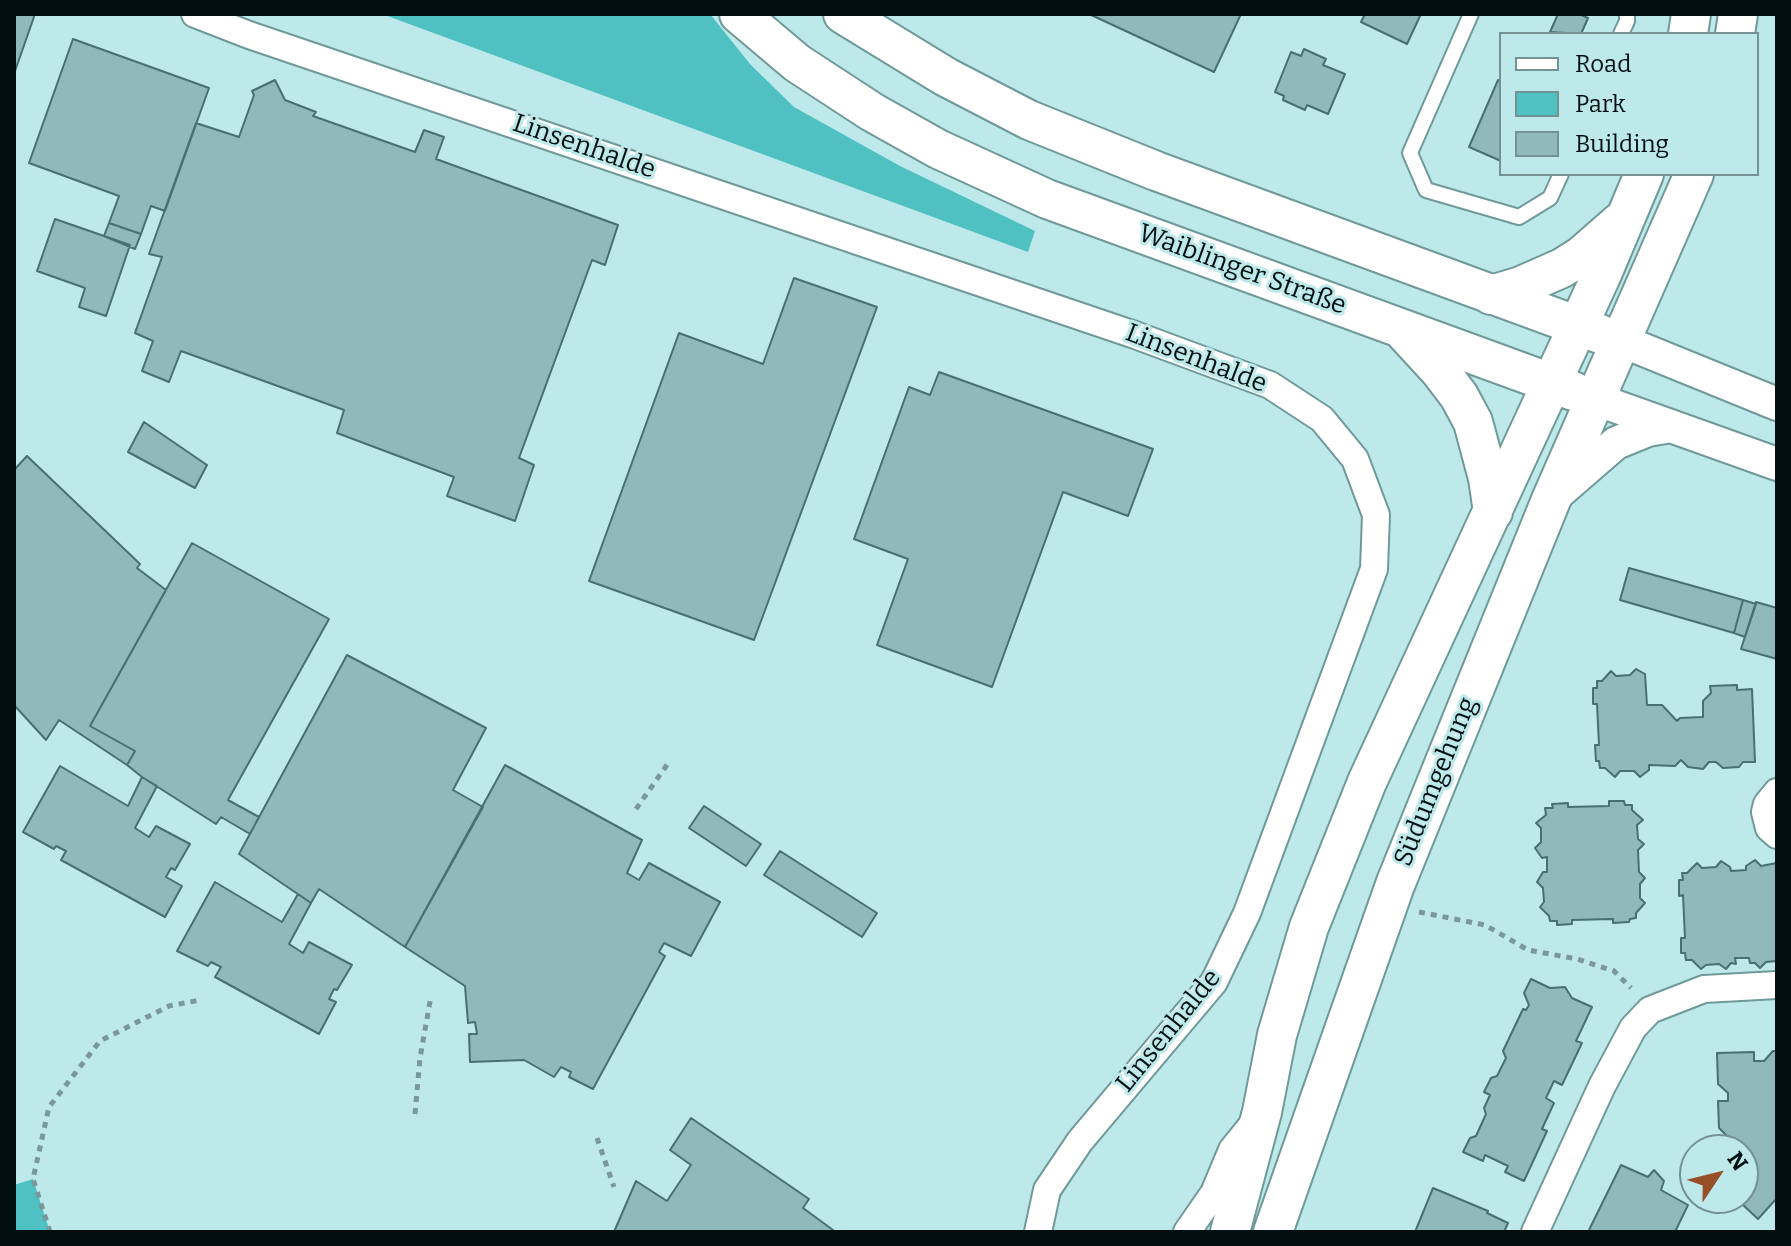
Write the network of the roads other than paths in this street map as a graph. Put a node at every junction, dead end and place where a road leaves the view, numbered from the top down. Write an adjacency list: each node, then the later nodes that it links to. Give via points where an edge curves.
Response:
1 (195, 14): 24 (street, Linsenhalde, via 1270,385 1322,419 1355,459 1376,515 1374,569 1247,913 1214,982 1080,1141 1047,1190)
2 (739, 14): 11 (main road, Waiblinger Straße, via 797,63 938,149 1047,199)
3 (843, 14): 9 (main road, via 1029,120)
4 (1471, 14): 5 (lane, via 1410,153 1426,190 1519,217 1550,198)
5 (1560, 176)
6 (1643, 176): 8 (main road)
7 (1693, 176): 12 (main road, Südumgehung)
8 (1628, 215): 9 (main road, via 1562,268); 10 (main road)
9 (1491, 295): 10 (main road)
10 (1578, 325): 12 (main road); 13 (main road)
11 (1397, 326): 13 (main road, Waiblinger Straße); 19 (main road, via 1440,371 1473,422)
12 (1622, 341): 14 (main road, Südumgehung); 15 (street)
13 (1550, 383): 14 (main road, Waiblinger Straße); 19 (main road)
14 (1595, 399): 16 (street, Waiblinger Straße); 18 (main road, Südumgehung)
15 (1777, 404)
16 (1671, 426): 17 (street, Waiblinger Straße); 18 (street, via 1616,443)
17 (1777, 464)
18 (1551, 500): 27 (main road, Südumgehung, via 1386,906)
19 (1493, 512): 23 (main road, via 1367,782 1309,927 1277,1035)
20 (1777, 792): 21 (street, via 1765,812)
21 (1777, 835)
22 (1777, 985): 28 (street, via 1704,989 1650,1010 1633,1028 1602,1086)
23 (1262, 1112): 25 (street, via 1232,1150 1214,1193); 26 (main road)
24 (1038, 1232)
25 (1187, 1232)
26 (1230, 1232)
27 (1273, 1232)
28 (1535, 1232)

